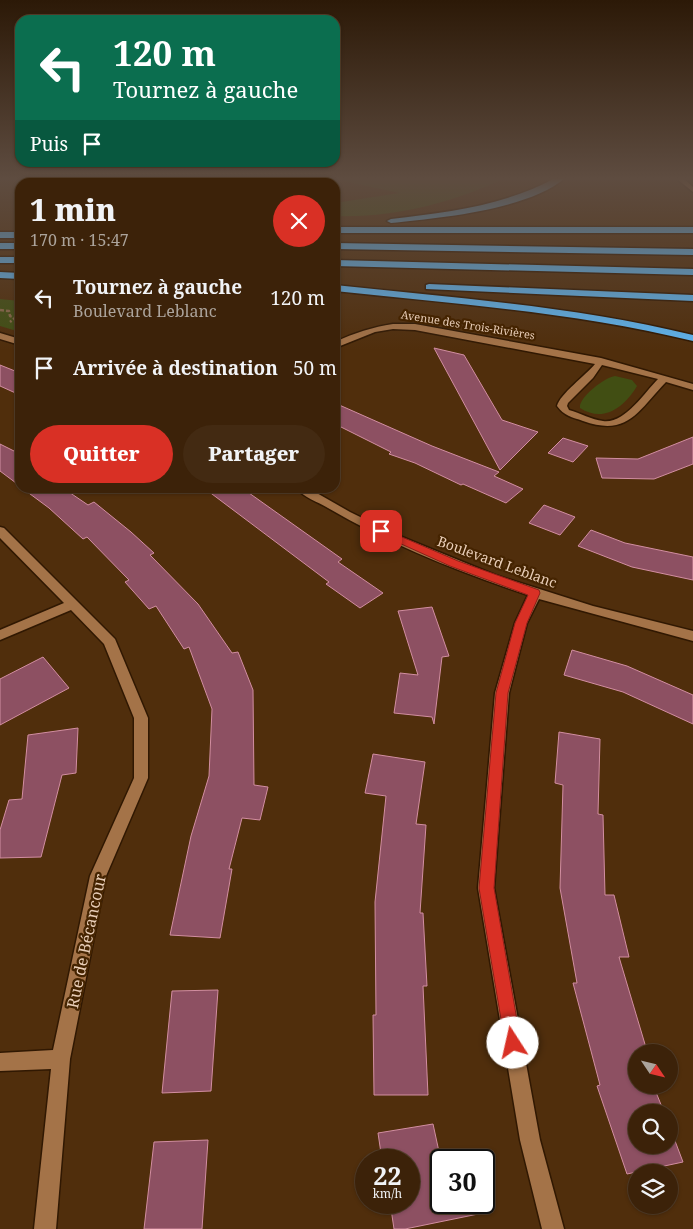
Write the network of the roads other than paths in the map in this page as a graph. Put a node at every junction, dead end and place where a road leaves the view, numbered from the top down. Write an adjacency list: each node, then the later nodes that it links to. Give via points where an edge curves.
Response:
1 (0, 246): 2 (highway)
2 (15, 246)
3 (340, 246): 4 (highway)
4 (693, 252)
5 (0, 260): 6 (highway)
6 (15, 260)
7 (340, 263): 8 (highway)
8 (693, 272)
9 (0, 275): 10 (highway)
10 (15, 276)
11 (340, 286): 13 (highway)
12 (340, 287): 15 (highway, via 546,308 610,318)
13 (693, 298)
14 (0, 336): 16 (street)
15 (693, 338)
16 (15, 340)
17 (340, 343): 18 (street, Avenue des Trois-Rivières, via 366,331 403,326)
18 (601, 360): 19 (street, Avenue des Trois-Rivières); 19 (street, via 590,376 563,402 566,412 601,424 614,424 628,416)
19 (664, 378): 20 (street, Avenue des Trois-Rivières)
20 (693, 387)
21 (310, 493): 23 (street, Boulevard Leblanc, via 410,545)
22 (0, 531): 24 (street, Rue de Bécancour)
23 (535, 593): 26 (street, Boulevard Leblanc); 30 (street, via 521,623 502,693 486,888 530,1140)
24 (73, 604): 25 (street); 27 (street, Rue de Bécancour, via 110,642 141,718 141,778 98,876)
25 (0, 636)
26 (693, 636)
27 (61, 1059): 28 (street); 29 (street, Rue de Bécancour)
28 (0, 1062)
29 (45, 1229)
30 (553, 1229)

